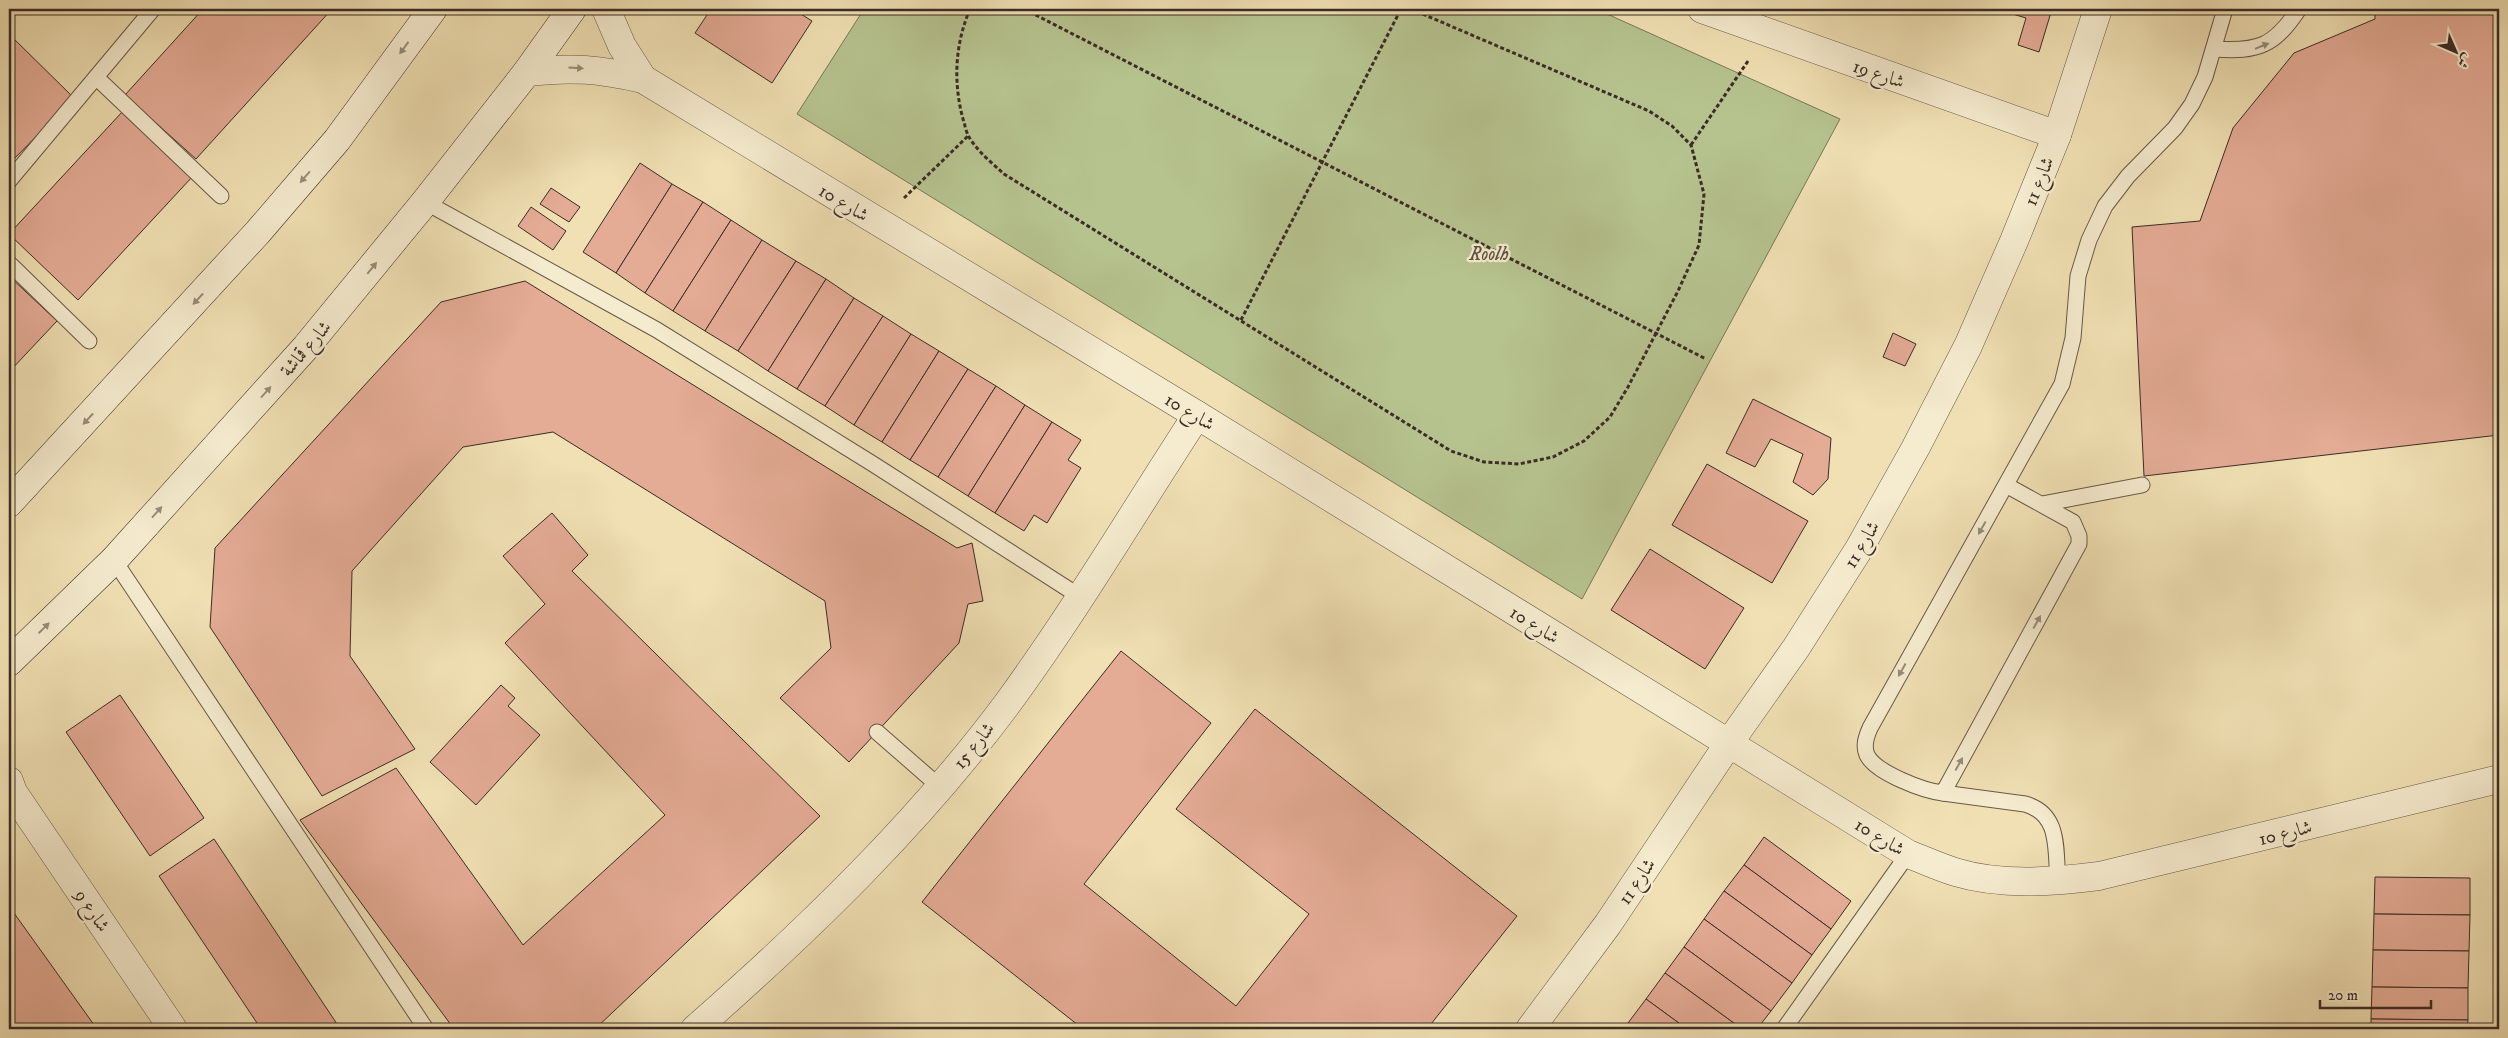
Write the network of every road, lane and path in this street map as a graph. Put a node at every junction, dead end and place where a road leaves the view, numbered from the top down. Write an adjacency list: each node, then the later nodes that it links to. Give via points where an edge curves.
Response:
1 (153, 9): 16 (lane)
2 (432, 9): 34 (street, one-way to 34, via 336,140 264,225)
3 (572, 9): 15 (street, شارع قماشة)
4 (606, 9): 17 (street, شارع 10, via 622,46)
5 (970, 9): 19 (path, via 956,60 958,98)
6 (1024, 9): 21 (path)
7 (1401, 9): 21 (path)
8 (1411, 9): 20 (path, via 1649,111 1672,126)
9 (1702, 9): 13 (street, شارع 19)
10 (2098, 9): 18 (street, شارع 11)
11 (2225, 9): 14 (lane)
12 (2299, 9): 14 (lane, one-way to 12, via 2240,51 2270,43 2282,33)
13 (1768, 34): 18 (street, شارع 19); 20 (path)
14 (2214, 49): 33 (lane, via 2192,104 2175,128 2128,176 2105,206 2078,276 2073,338 2062,384)
15 (527, 72): 17 (street, شارع 10, one-way to 17, via 566,68 605,70); 24 (street, شارع قماشة)
16 (97, 78): 22 (lane); 23 (lane)
17 (643, 79): 25 (street, شارع 10)
18 (2057, 135): 40 (street, شارع 11, via 1968,346 1916,447 1859,549 1802,640)
19 (968, 136): 25 (path); 27 (path, via 1004,174)
20 (1691, 145): 28 (path, via 1704,194 1699,245)
21 (1322, 162): 27 (path); 28 (path)
22 (9, 181)
23 (221, 196)
24 (425, 202): 36 (street, شارع قماشة, one-way to 24, via 306,348); 37 (lane, via 657,330)
25 (878, 222): 31 (street, شارع 10)
26 (9, 263): 29 (lane)
27 (1241, 320): 28 (path, via 1451,451 1484,462 1519,464 1553,457 1584,441 1610,417)
28 (1657, 334): 30 (path)
29 (89, 342)
30 (1706, 359)
31 (1197, 415): 37 (street, شارع 15); 40 (street, شارع 10)
32 (2142, 485): 35 (lane)
33 (2006, 486): 35 (lane); 44 (lane, one-way to 44, via 1866,737 1868,755 1873,763 1915,787)
34 (9, 503)
35 (2042, 504): 44 (lane, one-way to 35, via 2079,544 2080,536 2073,522)
36 (114, 560): 38 (street, شارع قماشة, one-way to 36); 48 (lane)
37 (1079, 596): 43 (street, شارع 15, via 1010,700)
38 (9, 662)
39 (877, 732): 43 (lane)
40 (1729, 743): 45 (street, شارع 10); 50 (street, شارع 11, via 1608,924)
41 (2499, 779): 46 (street, شارع 10, via 2156,864)
42 (10, 787): 47 (street, شارع 9)
43 (940, 787): 49 (street, شارع 15, via 847,890)
44 (1943, 793): 46 (lane, via 2025,804 2044,813 2054,832)
45 (1908, 854): 46 (street, شارع 10, via 1956,872 2006,881); 51 (lane)
46 (2058, 881)
47 (173, 1029)
48 (426, 1029)
49 (695, 1029)
50 (1530, 1029)
51 (1784, 1029)

